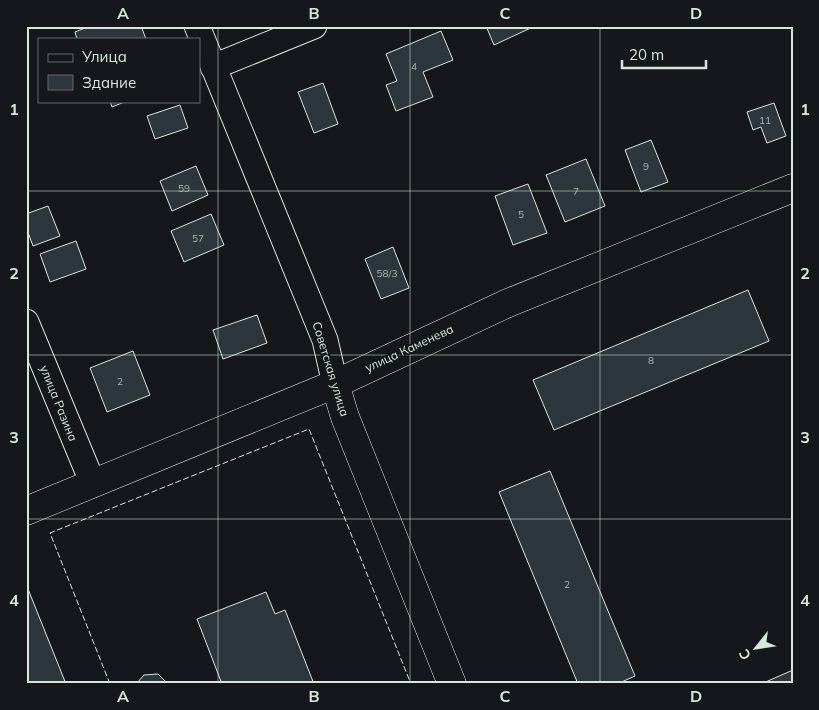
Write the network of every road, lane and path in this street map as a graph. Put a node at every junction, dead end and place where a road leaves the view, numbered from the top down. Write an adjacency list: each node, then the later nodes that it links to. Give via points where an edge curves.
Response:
1 (197, 26): 3 (street, Советская улица)
2 (314, 26): 3 (street)
3 (213, 67): 6 (street, Советская улица, via 325,340)
4 (793, 188): 6 (main road, улица Каменева, via 501,305)
5 (26, 322): 7 (street, улица Разина)
6 (335, 384): 7 (main road, улица Каменева); 9 (main road, Советская улица)
7 (93, 484): 8 (main road, улица Каменева)
8 (26, 511)
9 (452, 684)

